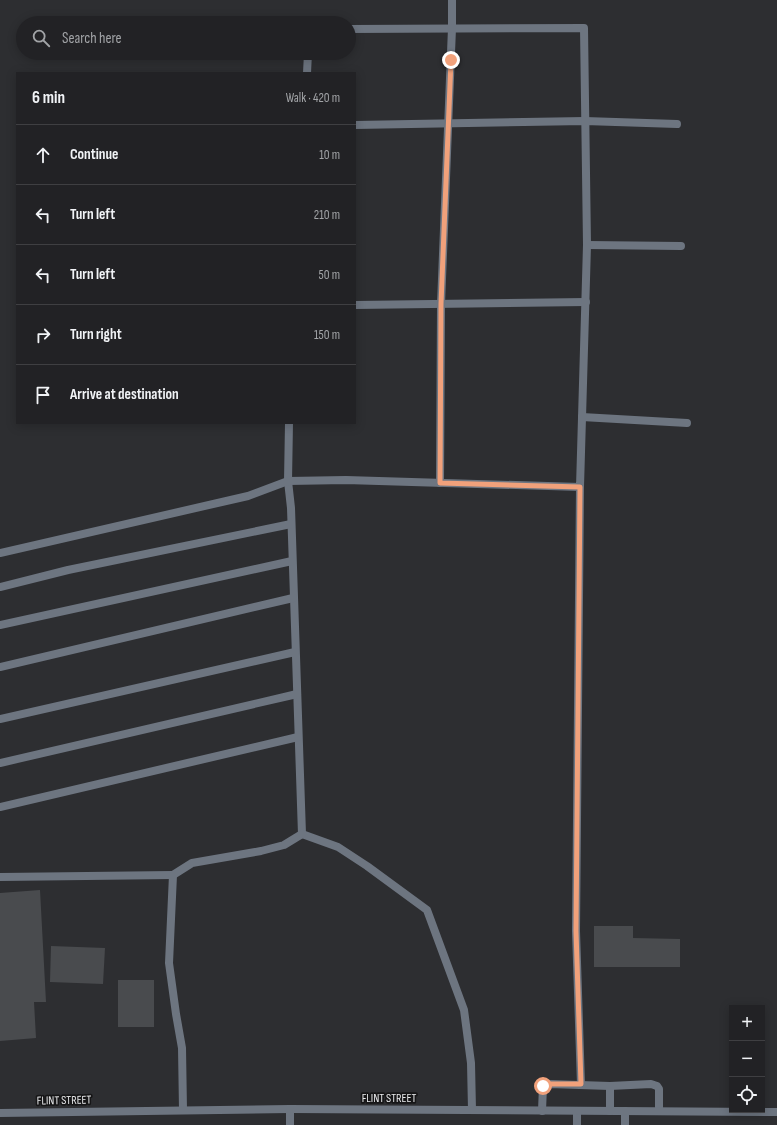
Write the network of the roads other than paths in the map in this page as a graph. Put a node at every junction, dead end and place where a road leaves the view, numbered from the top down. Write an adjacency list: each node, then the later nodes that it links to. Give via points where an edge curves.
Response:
1 (452, 0): 2 (street)
2 (452, 28): 3 (street); 6 (street, via 584,28); 7 (street)
3 (356, 29)
4 (308, 60): 5 (street)
5 (308, 72)
6 (586, 121): 7 (street); 8 (street); 10 (street)
7 (448, 123): 9 (street); 13 (street)
8 (677, 124)
9 (356, 125)
10 (587, 246): 11 (street); 12 (street)
11 (681, 246)
12 (586, 302): 13 (street); 15 (street)
13 (441, 304): 14 (street); 19 (street)
14 (356, 305)
15 (582, 418): 16 (street); 20 (street)
16 (687, 423)
17 (289, 424): 18 (street)
18 (288, 481): 19 (street); 21 (street); 22 (street, via 248,496)
19 (440, 483): 20 (street)
20 (580, 487): 37 (street, via 576,931)
21 (291, 524): 23 (street); 24 (street)
22 (0, 553)
23 (292, 561): 25 (street); 26 (street)
24 (0, 586)
25 (293, 598): 27 (street); 28 (street)
26 (0, 625)
27 (295, 652): 29 (street); 30 (street)
28 (0, 667)
29 (296, 694): 31 (street); 32 (street)
30 (0, 719)
31 (298, 737): 33 (street); 34 (street)
32 (0, 763)
33 (0, 807)
34 (302, 834): 35 (street, via 284,845 192,863); 41 (street, via 338,847 427,910 464,1010 471,1063)
35 (173, 875): 36 (street); 40 (street, via 169,963 182,1048)
36 (0, 877)
37 (581, 1084): 38 (street); 42 (street, via 543,1086)
38 (610, 1086): 44 (street); 46 (street, via 657,1086)
39 (290, 1109): 40 (street, FLINT STREET); 41 (street, FLINT STREET); 49 (street)
40 (183, 1110): 48 (street, FLINT STREET)
41 (472, 1110): 42 (street, FLINT STREET)
42 (542, 1111): 43 (street, FLINT STREET)
43 (577, 1111): 44 (street, FLINT STREET); 50 (street)
44 (610, 1111): 45 (street, FLINT STREET)
45 (625, 1111): 46 (street, FLINT STREET); 51 (street)
46 (660, 1111): 47 (street, FLINT STREET)
47 (777, 1112)
48 (0, 1113)
49 (290, 1125)
50 (577, 1125)
51 (625, 1125)

